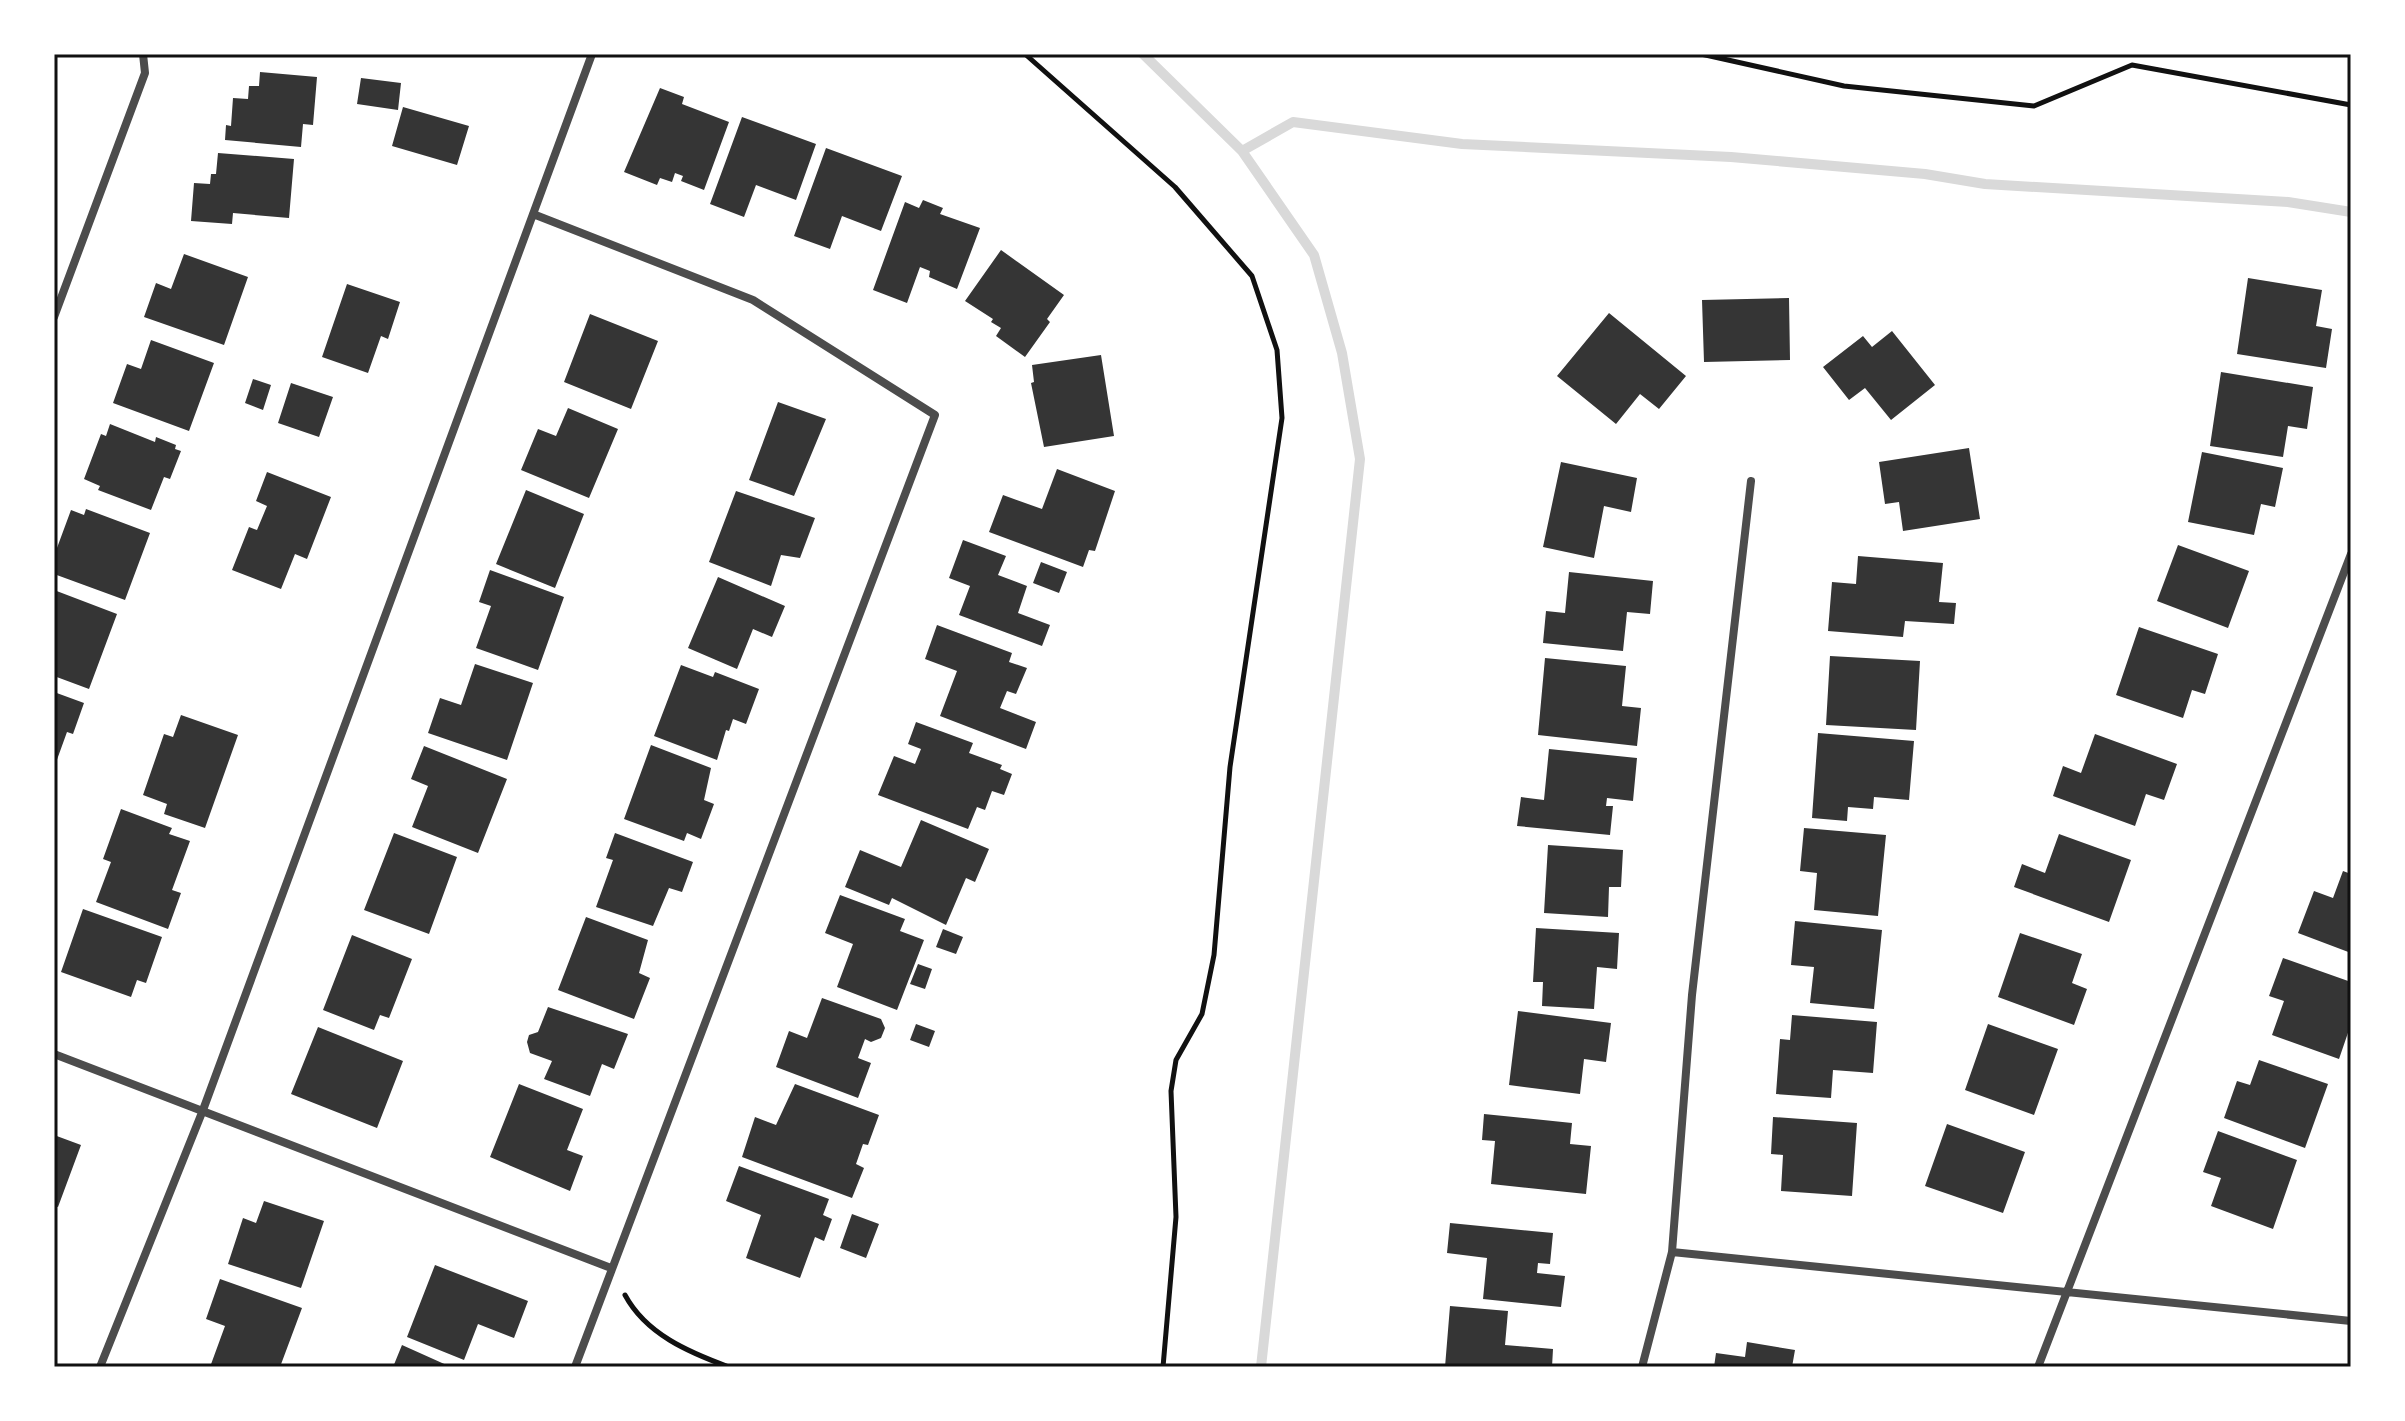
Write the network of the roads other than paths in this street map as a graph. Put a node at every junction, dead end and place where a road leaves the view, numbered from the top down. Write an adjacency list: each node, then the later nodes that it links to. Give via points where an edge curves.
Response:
1 (143, 54): 4 (street, via 145,73)
2 (592, 54): 3 (street)
3 (533, 214): 8 (street); 10 (street, via 753,300 935,415)
4 (54, 317)
5 (1751, 481): 9 (street, via 1692,995)
6 (2351, 554): 11 (street)
7 (54, 1054): 8 (street)
8 (203, 1110): 10 (street); 13 (street)
9 (1672, 1252): 11 (street); 15 (street)
10 (611, 1268): 14 (street)
11 (2067, 1290): 12 (street); 16 (street)
12 (2351, 1321)
13 (100, 1367)
14 (575, 1367)
15 (1642, 1367)
16 (2038, 1367)

